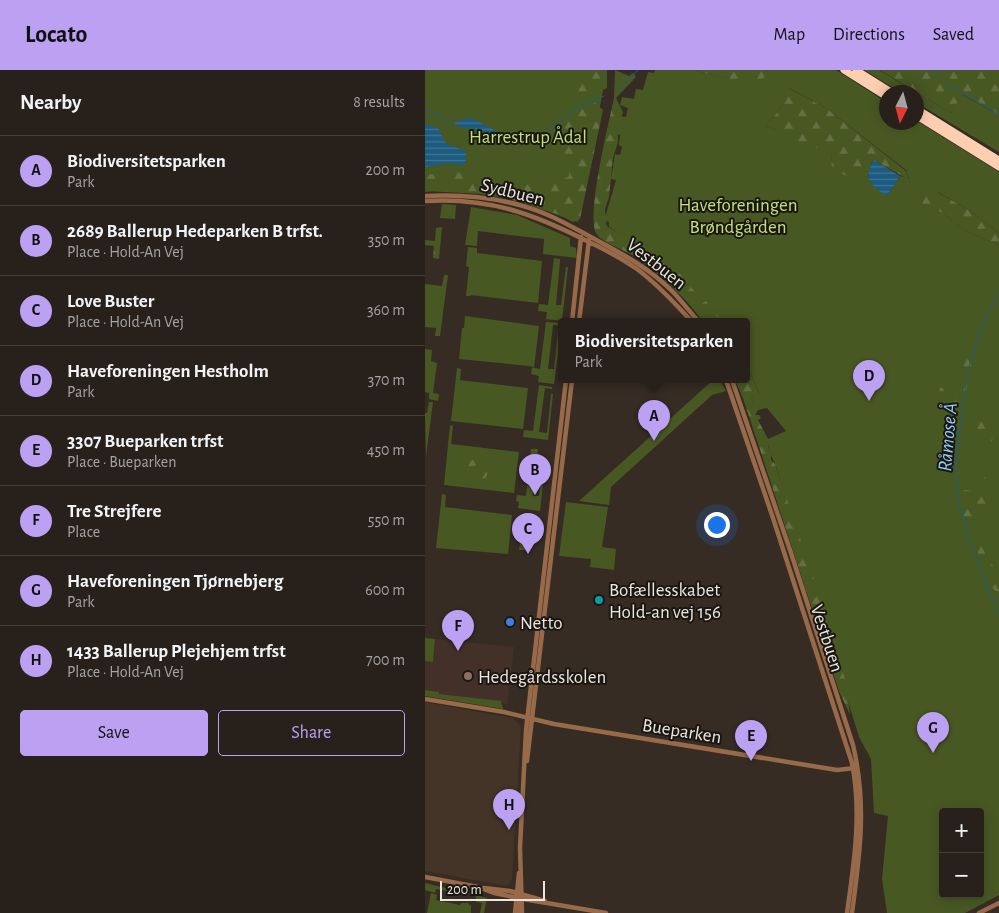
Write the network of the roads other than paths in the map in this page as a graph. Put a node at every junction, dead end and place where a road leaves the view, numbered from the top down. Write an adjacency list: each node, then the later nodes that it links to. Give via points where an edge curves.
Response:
1 (844, 70): 4 (highway)
2 (856, 70): 3 (highway)
3 (880, 85)
4 (879, 92)
5 (924, 113): 7 (highway)
6 (924, 120): 8 (highway)
7 (999, 160)
8 (999, 167)
9 (425, 196): 11 (street, Sydbuen, via 467,196 515,203 551,216)
10 (425, 200): 11 (street, Sydbuen, via 505,207)
11 (582, 235): 12 (street, Vestbuen); 13 (street)
12 (589, 239): 14 (street); 15 (street, Vestbuen, via 637,269); 16 (street, Vestbuen, via 641,265 673,292)
13 (572, 318)
14 (579, 318)
15 (688, 318)
16 (696, 318)
17 (566, 383): 22 (street)
18 (572, 383): 22 (street)
19 (726, 383): 23 (street, Vestbuen)
20 (733, 383): 23 (street, Vestbuen, via 853,745)
21 (425, 699): 22 (street, Bueparken)
22 (529, 718): 23 (street, Bueparken, via 837,770); 25 (street)
23 (855, 768): 30 (street, Vestbuen, via 857,825); 31 (street, Vestbuen, via 862,801 862,826)
24 (425, 877): 25 (street, via 478,888 495,888)
25 (519, 897): 27 (street); 28 (street); 29 (street)
26 (999, 903): 32 (street)
27 (515, 913)
28 (520, 913)
29 (606, 913)
30 (847, 913)
31 (853, 913)
32 (979, 913)

